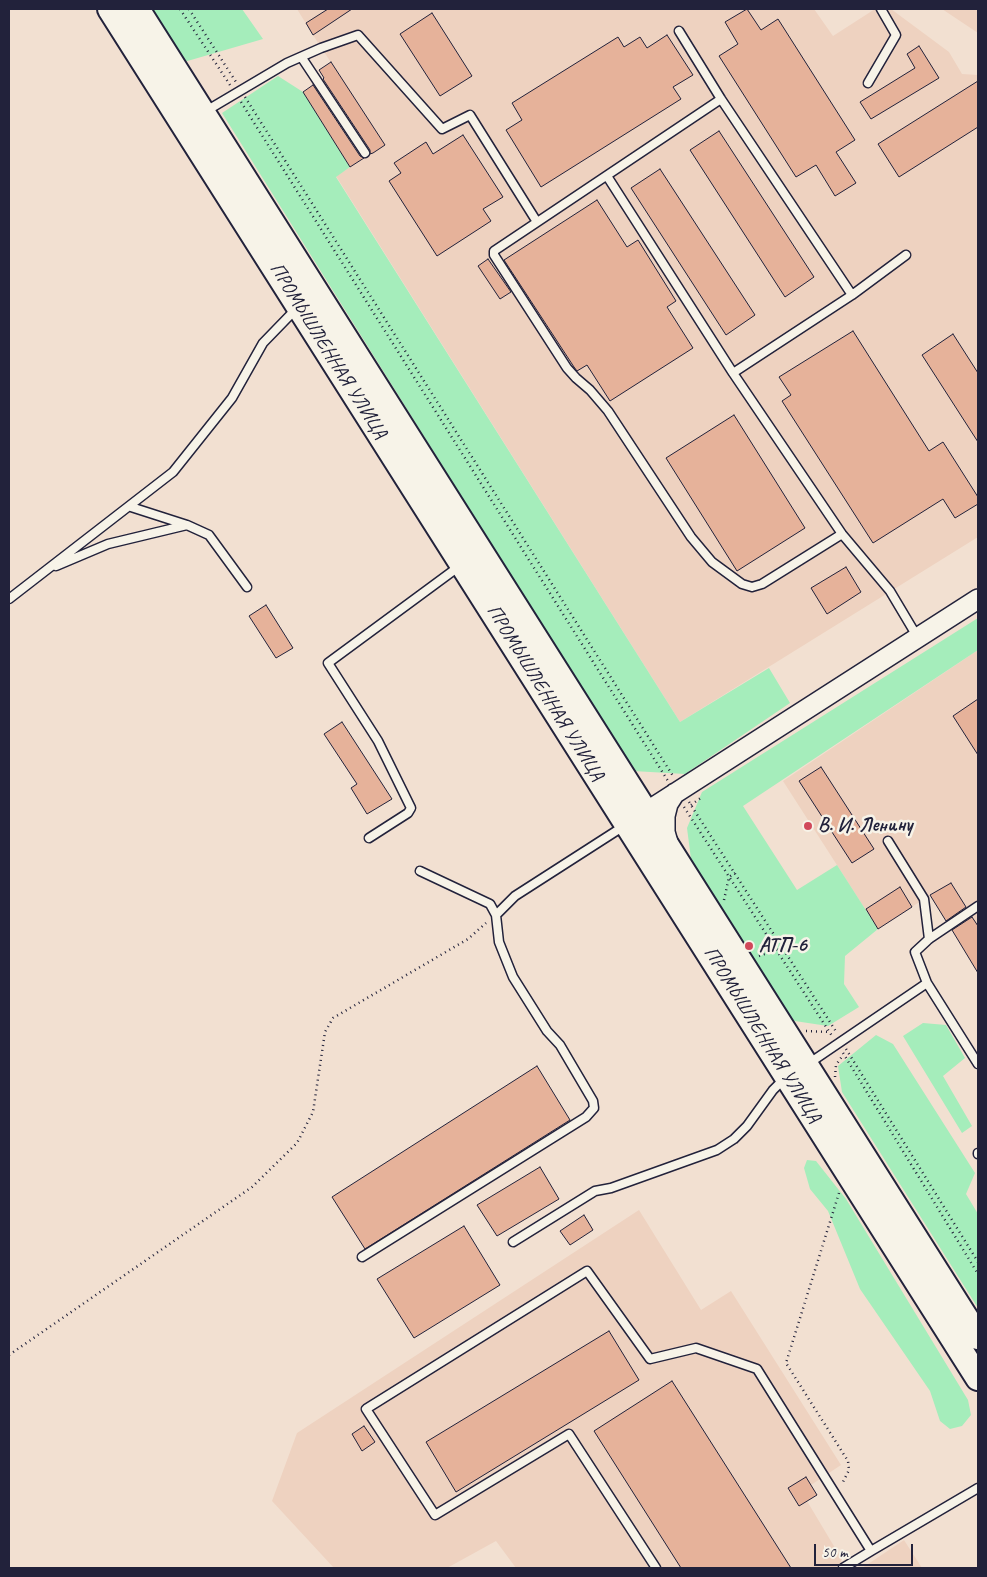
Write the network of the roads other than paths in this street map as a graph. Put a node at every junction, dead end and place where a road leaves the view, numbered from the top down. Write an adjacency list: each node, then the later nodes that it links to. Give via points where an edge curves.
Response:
1 (110, 9): 8 (main road, ПРОМЫШЛЕННАЯ УЛИЦА)
2 (137, 9): 8 (main road, ПРОМЫШЛЕННАЯ УЛИЦА)
3 (881, 9): 6 (lane, via 896,35)
4 (679, 31): 7 (lane)
5 (302, 58): 8 (lane, via 238,91); 9 (lane); 11 (lane, via 358,34 442,129 470,115)
6 (868, 83)
7 (721, 99): 10 (lane); 13 (lane)
8 (194, 120): 14 (main road, ПРОМЫШЛЕННАЯ УЛИЦА); 19 (main road, ПРОМЫШЛЕННАЯ УЛИЦА)
9 (365, 153)
10 (606, 176): 11 (lane); 15 (lane)
11 (537, 222): 18 (lane, via 494,251 494,255 567,368 608,411 712,562 742,584 752,587)
12 (906, 255): 13 (lane)
13 (852, 296): 15 (lane)
14 (299, 306): 16 (lane, via 263,343 232,398 174,472); 19 (main road, ПРОМЫШЛЕННАЯ УЛИЦА)
15 (733, 373): 18 (lane)
16 (131, 507): 17 (lane); 20 (lane)
17 (187, 525): 20 (lane, via 108,544); 21 (lane, via 209,535)
18 (842, 534): 24 (lane, via 890,591)
19 (472, 558): 26 (main road, ПРОМЫШЛЕННАЯ УЛИЦА); 27 (lane, via 328,662 378,742 411,808)
20 (45, 570): 22 (lane)
21 (247, 587)
22 (9, 599)
23 (978, 599): 24 (street)
24 (918, 638): 25 (street)
25 (678, 791): 26 (street); 29 (street, via 668,804 665,816)
26 (636, 818): 29 (main road, ПРОМЫШЛЕННАЯ УЛИЦА); 32 (lane, via 515,896); 36 (main road, ПРОМЫШЛЕННАЯ УЛИЦА)
27 (369, 838)
28 (888, 841): 33 (lane, via 924,899)
29 (669, 850): 36 (main road, ПРОМЫШЛЕННАЯ УЛИЦА)
30 (420, 871): 32 (lane, via 490,904)
31 (978, 906): 33 (lane)
32 (496, 915): 38 (lane, via 499,942 513,977 546,1031 560,1045 594,1101 594,1108 586,1117)
33 (929, 939): 34 (lane, via 915,952)
34 (927, 983): 35 (lane); 36 (lane)
35 (978, 1064)
36 (797, 1070): 37 (lane, via 773,1090 734,1139 717,1150 595,1191); 39 (main road, ПРОМЫШЛЕННАЯ УЛИЦА); 40 (main road, ПРОМЫШЛЕННАЯ УЛИЦА)
37 (513, 1242)
38 (362, 1257)
39 (978, 1337)
40 (978, 1378)
41 (978, 1488): 42 (lane)
42 (871, 1552): 43 (lane, via 757,1369 696,1348 650,1359 587,1271 366,1409 436,1515 569,1434); 44 (lane)
43 (656, 1568)
44 (843, 1568)

